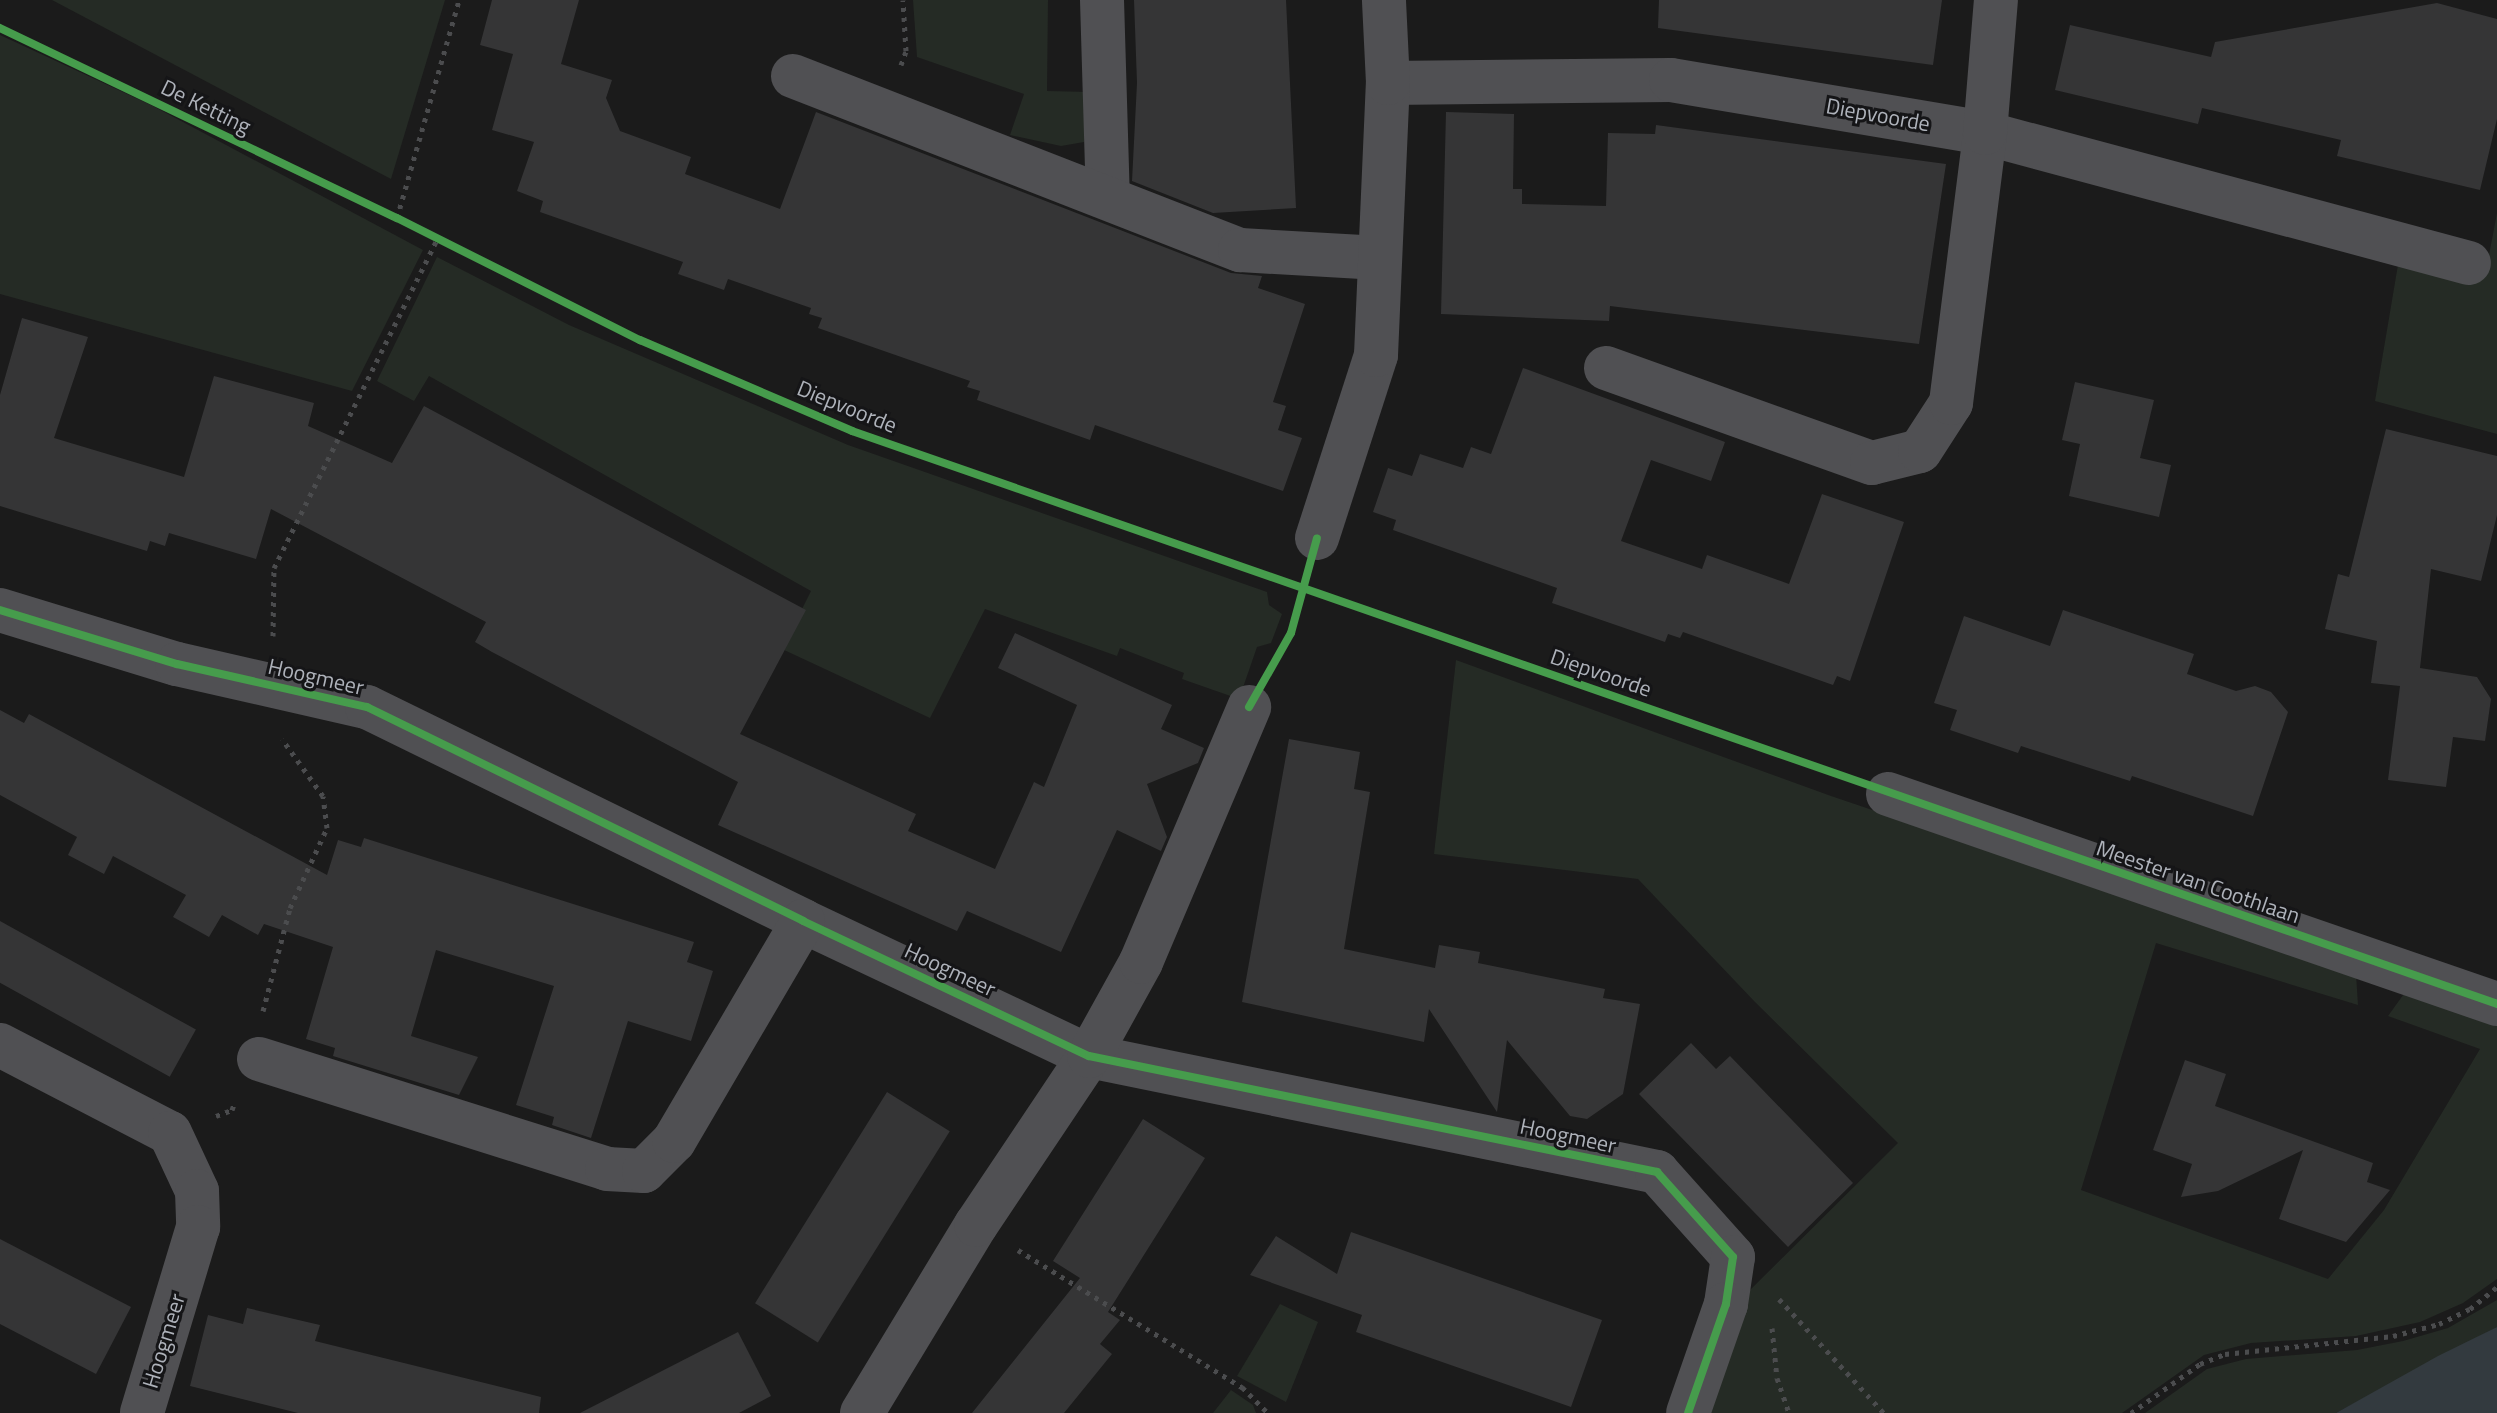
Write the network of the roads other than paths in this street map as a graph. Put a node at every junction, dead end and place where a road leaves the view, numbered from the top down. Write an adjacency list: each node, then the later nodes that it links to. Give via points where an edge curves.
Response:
1 (1102, 0): 7 (street)
2 (1384, 0): 5 (street)
3 (1996, 0): 6 (street)
4 (793, 76): 7 (street)
5 (1388, 83): 6 (street, Diepvoorde, via 1671,80); 8 (street)
6 (1985, 133): 9 (street, Diepvoorde); 10 (street, via 1951,403 1920,451 1872,463)
7 (1108, 198): 8 (street, via 1240,250)
8 (1380, 258): 11 (street, via 1376,355)
9 (2469, 263)
10 (1606, 368)
11 (1317, 538)
12 (0, 610): 15 (street, Hoogmeer, via 177,664 367,707)
13 (1249, 707): 19 (street, via 1141,962)
14 (1888, 794): 16 (street, Meester van Coothlaan)
15 (803, 921): 17 (street, via 674,1141 644,1171 607,1169); 19 (street, Hoogmeer)
16 (2497, 1004)
17 (259, 1043)
18 (0, 1045): 20 (street, Hoogmeer, via 170,1133 197,1191 198,1227)
19 (1089, 1056): 21 (street, via 976,1225); 22 (street, Hoogmeer, via 1657,1172 1733,1257 1726,1304)
20 (142, 1413)
21 (862, 1413)
22 (1688, 1413)

